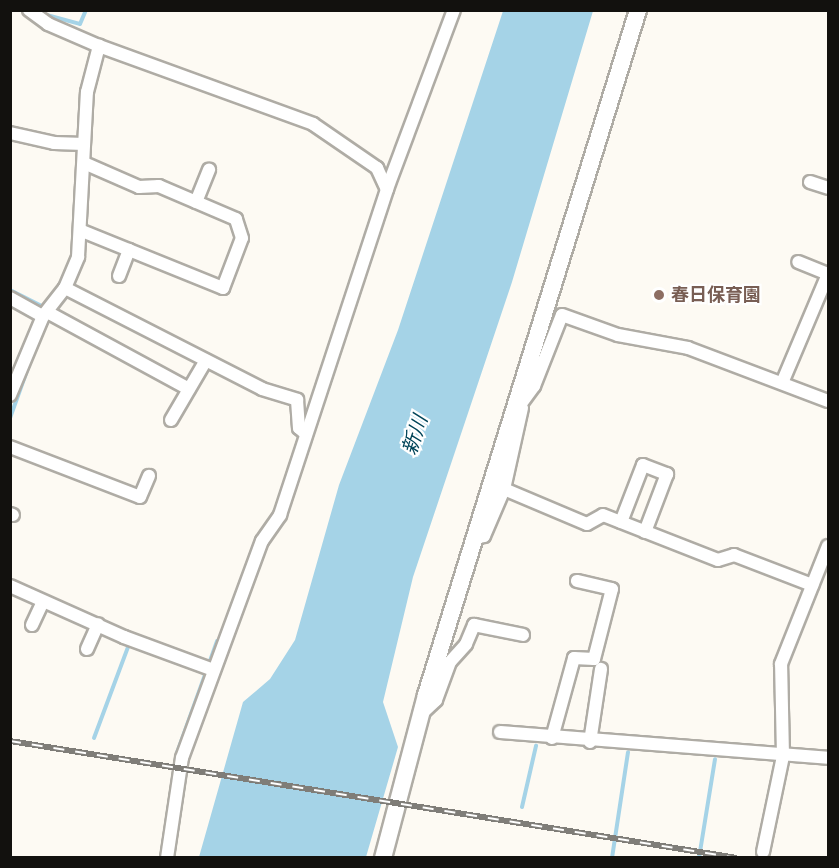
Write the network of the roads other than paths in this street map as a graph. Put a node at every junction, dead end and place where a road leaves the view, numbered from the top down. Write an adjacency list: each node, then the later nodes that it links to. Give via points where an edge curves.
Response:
1 (29, 10): 4 (street, via 48,24)
2 (454, 10): 11 (street)
3 (638, 10): 24 (street)
4 (99, 46): 6 (street, via 87,92); 11 (street, via 313,124 377,168)
5 (10, 132): 6 (street, via 29,143)
6 (84, 144): 7 (street)
7 (84, 164): 12 (street, via 139,187 159,186); 13 (street)
8 (209, 169): 12 (street)
9 (810, 182): 10 (street)
10 (828, 188)
11 (387, 189): 27 (street)
12 (196, 202): 14 (street, via 236,219 242,238 223,288)
13 (82, 231): 14 (street); 17 (street)
14 (129, 250): 16 (street)
15 (798, 262): 21 (street, via 828,274)
16 (119, 276)
17 (65, 288): 19 (street); 20 (street)
18 (10, 298): 19 (street)
19 (46, 314): 22 (street); 23 (street)
20 (206, 360): 22 (street); 27 (street, via 262,389 297,400 299,428)
21 (782, 383): 24 (street, via 688,348 618,335 562,315 534,386); 25 (street)
22 (189, 389): 26 (street)
23 (10, 395)
24 (521, 400): 30 (street); 33 (street)
25 (828, 401)
26 (171, 420)
27 (305, 433): 44 (street, via 280,515 262,542)
28 (10, 447): 29 (street, via 140,497)
29 (149, 476)
30 (504, 489): 31 (street, via 587,524 603,515); 33 (street, via 484,536)
31 (621, 522): 32 (street); 32 (street, via 643,465 667,474)
32 (645, 532): 36 (street, via 718,560 734,555)
33 (473, 538): 45 (street)
34 (828, 546): 36 (street)
35 (577, 581): 47 (street, via 612,589 594,659 574,658)
36 (812, 585): 49 (street, via 781,664)
37 (10, 586): 38 (street)
38 (42, 601): 39 (street); 40 (street)
39 (98, 624): 42 (street); 44 (street)
40 (32, 625)
41 (523, 635): 45 (street, via 474,625 466,644 450,662 436,700)
42 (87, 649)
43 (601, 669): 48 (street)
44 (213, 670): 52 (street, via 182,758)
45 (420, 716): 53 (street)
46 (500, 732): 47 (street)
47 (552, 738): 48 (street)
48 (590, 742): 49 (street)
49 (783, 756): 50 (street); 51 (street)
50 (828, 758)
51 (762, 852)
52 (167, 858)
53 (383, 858)

